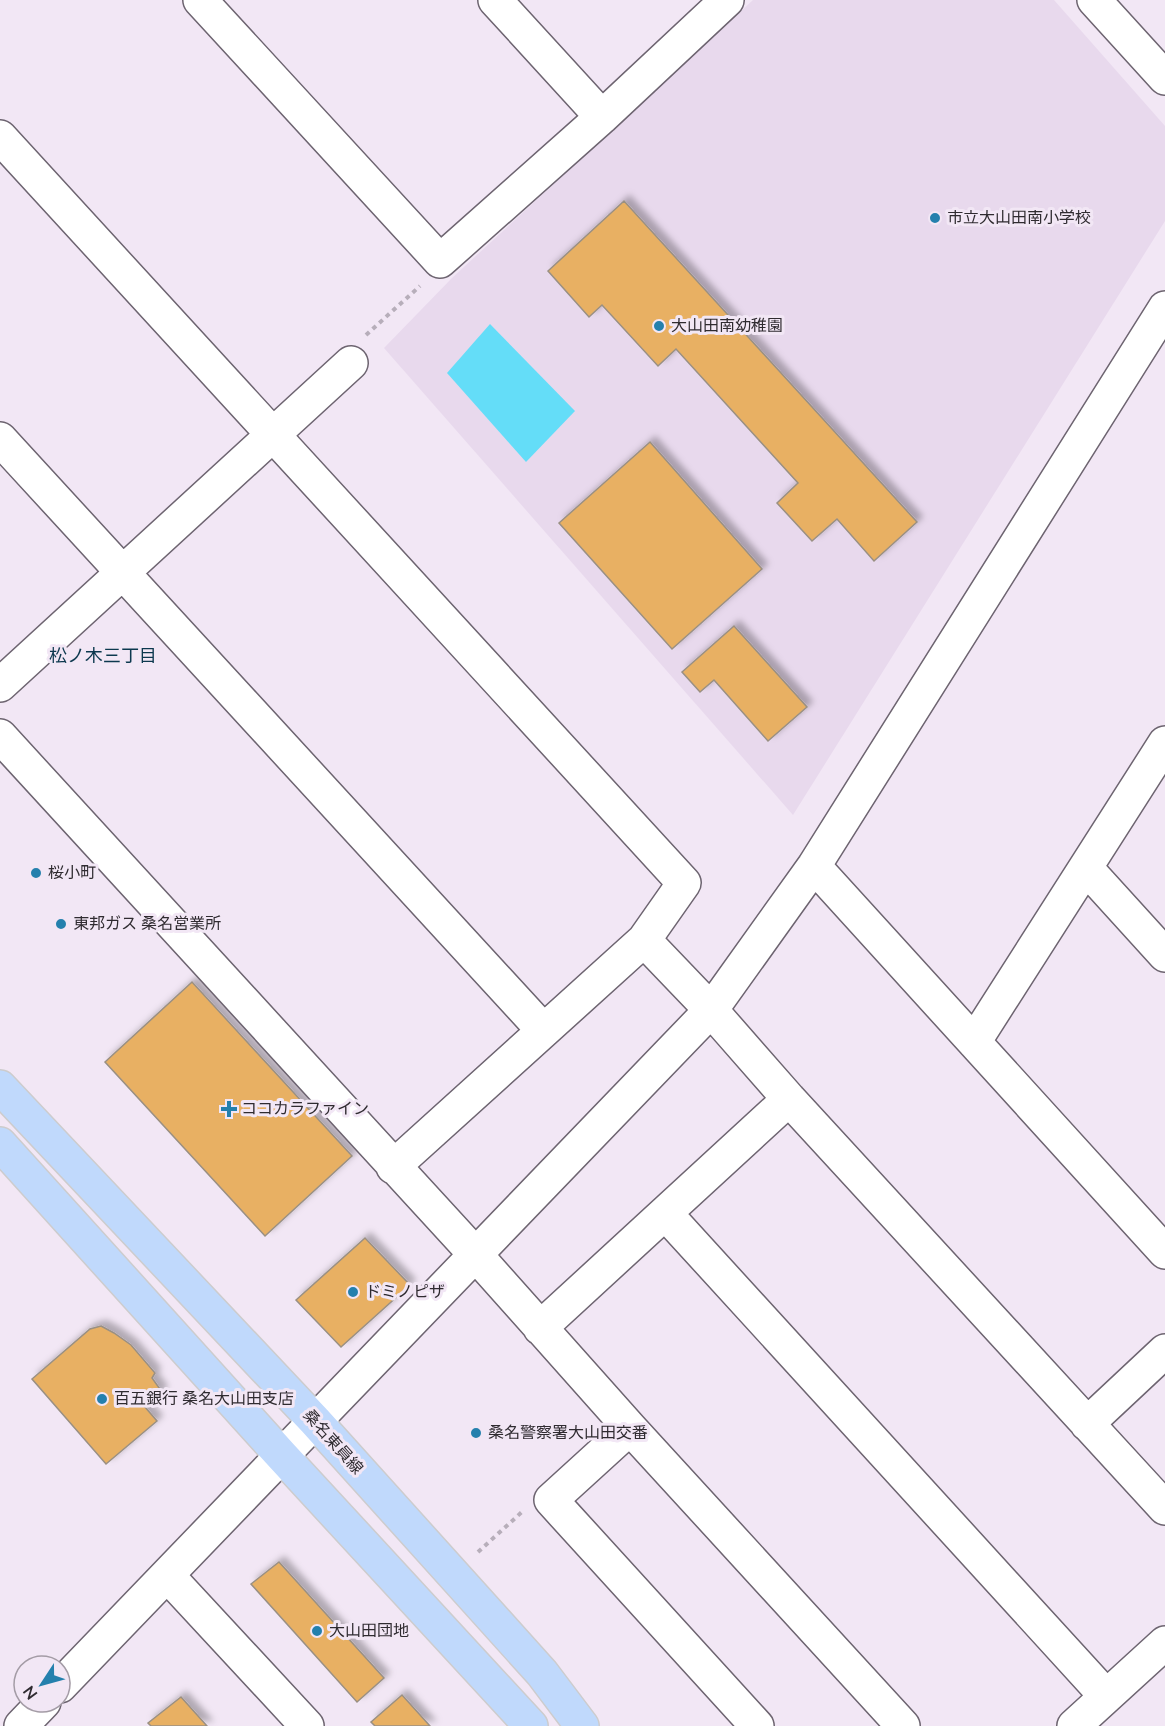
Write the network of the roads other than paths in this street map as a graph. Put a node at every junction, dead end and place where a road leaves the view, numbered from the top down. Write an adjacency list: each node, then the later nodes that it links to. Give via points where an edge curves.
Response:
1 (200, 0): 6 (street, via 440,261)
2 (495, 0): 6 (street)
3 (727, 0): 6 (street)
4 (1094, 0): 5 (street)
5 (1165, 78)
6 (602, 117)
7 (0, 137): 10 (street)
8 (1165, 308): 16 (street)
9 (356, 351): 10 (street)
10 (272, 434): 12 (street); 18 (street, via 684,883)
11 (0, 439): 12 (street)
12 (122, 573): 13 (street); 21 (street)
13 (0, 685)
14 (0, 736): 26 (street)
15 (1165, 742): 17 (street)
16 (813, 867): 20 (street); 22 (street)
17 (1086, 868): 19 (street); 22 (street)
18 (644, 940): 20 (street); 21 (street)
19 (1165, 955)
20 (711, 1010): 24 (street); 29 (street)
21 (543, 1030): 26 (street)
22 (974, 1042): 28 (street)
23 (0, 1087): 32 (main road, 桑名東員線)
24 (789, 1099): 27 (street); 33 (street)
25 (0, 1144): 35 (main road)
26 (393, 1167): 29 (street)
27 (665, 1214): 30 (street); 40 (street)
28 (1165, 1252)
29 (475, 1254): 30 (street); 32 (street)
30 (540, 1328): 34 (street)
31 (1165, 1351): 33 (street)
32 (315, 1421): 35 (street); 45 (main road, 桑名東員線, via 542,1673)
33 (1087, 1424): 36 (street)
34 (630, 1428): 46 (street, via 551,1500); 47 (street)
35 (282, 1456): 37 (street); 44 (main road)
36 (1165, 1508)
37 (167, 1575): 39 (street); 43 (street)
38 (1165, 1643): 40 (street)
39 (72, 1674)
40 (1106, 1696): 48 (street)
41 (32, 1714): 42 (street)
42 (21, 1726)
43 (307, 1726)
44 (531, 1726)
45 (582, 1726)
46 (757, 1726)
47 (903, 1726)
48 (1074, 1726)

